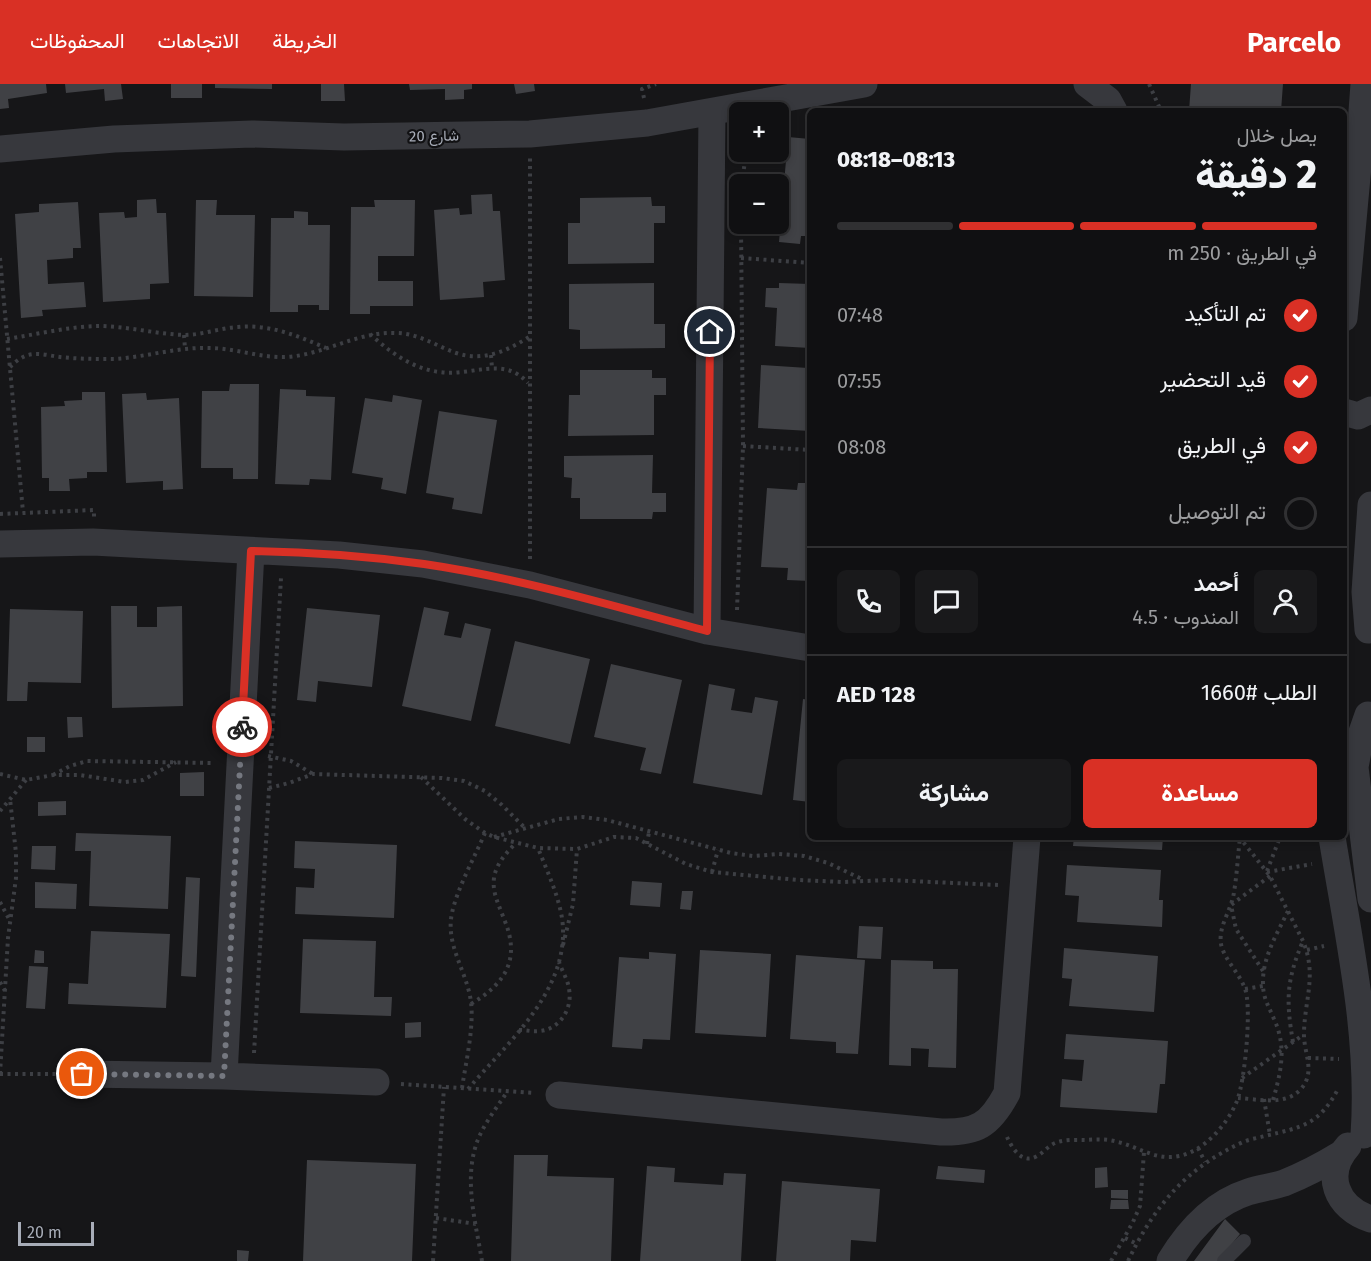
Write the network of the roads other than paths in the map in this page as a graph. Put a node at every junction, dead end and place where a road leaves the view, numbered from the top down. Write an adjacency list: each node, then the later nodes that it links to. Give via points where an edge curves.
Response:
1 (864, 84): 5 (street, شارع 20)
2 (1086, 84): 4 (street)
3 (1364, 84): 7 (street)
4 (1112, 108)
5 (712, 112): 6 (street, شارع 20, via 647,123 530,134 240,135 114,139); 14 (street)
6 (0, 149)
7 (1347, 283)
8 (1371, 410): 9 (street, via 1358,416)
9 (1347, 413)
10 (1371, 505): 13 (street)
11 (0, 544): 12 (street, via 93,542)
12 (251, 551): 14 (street, via 423,564 530,585); 21 (street)
13 (1361, 629)
14 (707, 631): 15 (street)
15 (807, 648)
16 (1361, 717): 19 (street, via 1355,767)
17 (1027, 840): 23 (street, via 1007,1093 997,1112 982,1125 962,1133 941,1132)
18 (1332, 840): 24 (street, via 1364,1029)
19 (1371, 899)
20 (82, 1074): 21 (street)
21 (224, 1076): 22 (street)
22 (376, 1082)
23 (559, 1095)
24 (1368, 1135): 25 (street, via 1351,1143)
25 (1341, 1154): 26 (street); 27 (street, via 1336,1166)
26 (1282, 1183): 27 (street, via 1311,1184); 30 (street, via 1247,1192 1212,1211 1182,1242)
27 (1338, 1193): 28 (street, via 1346,1206)
28 (1371, 1219)
29 (1244, 1241): 31 (lane)
30 (1170, 1261)
31 (1224, 1261)

